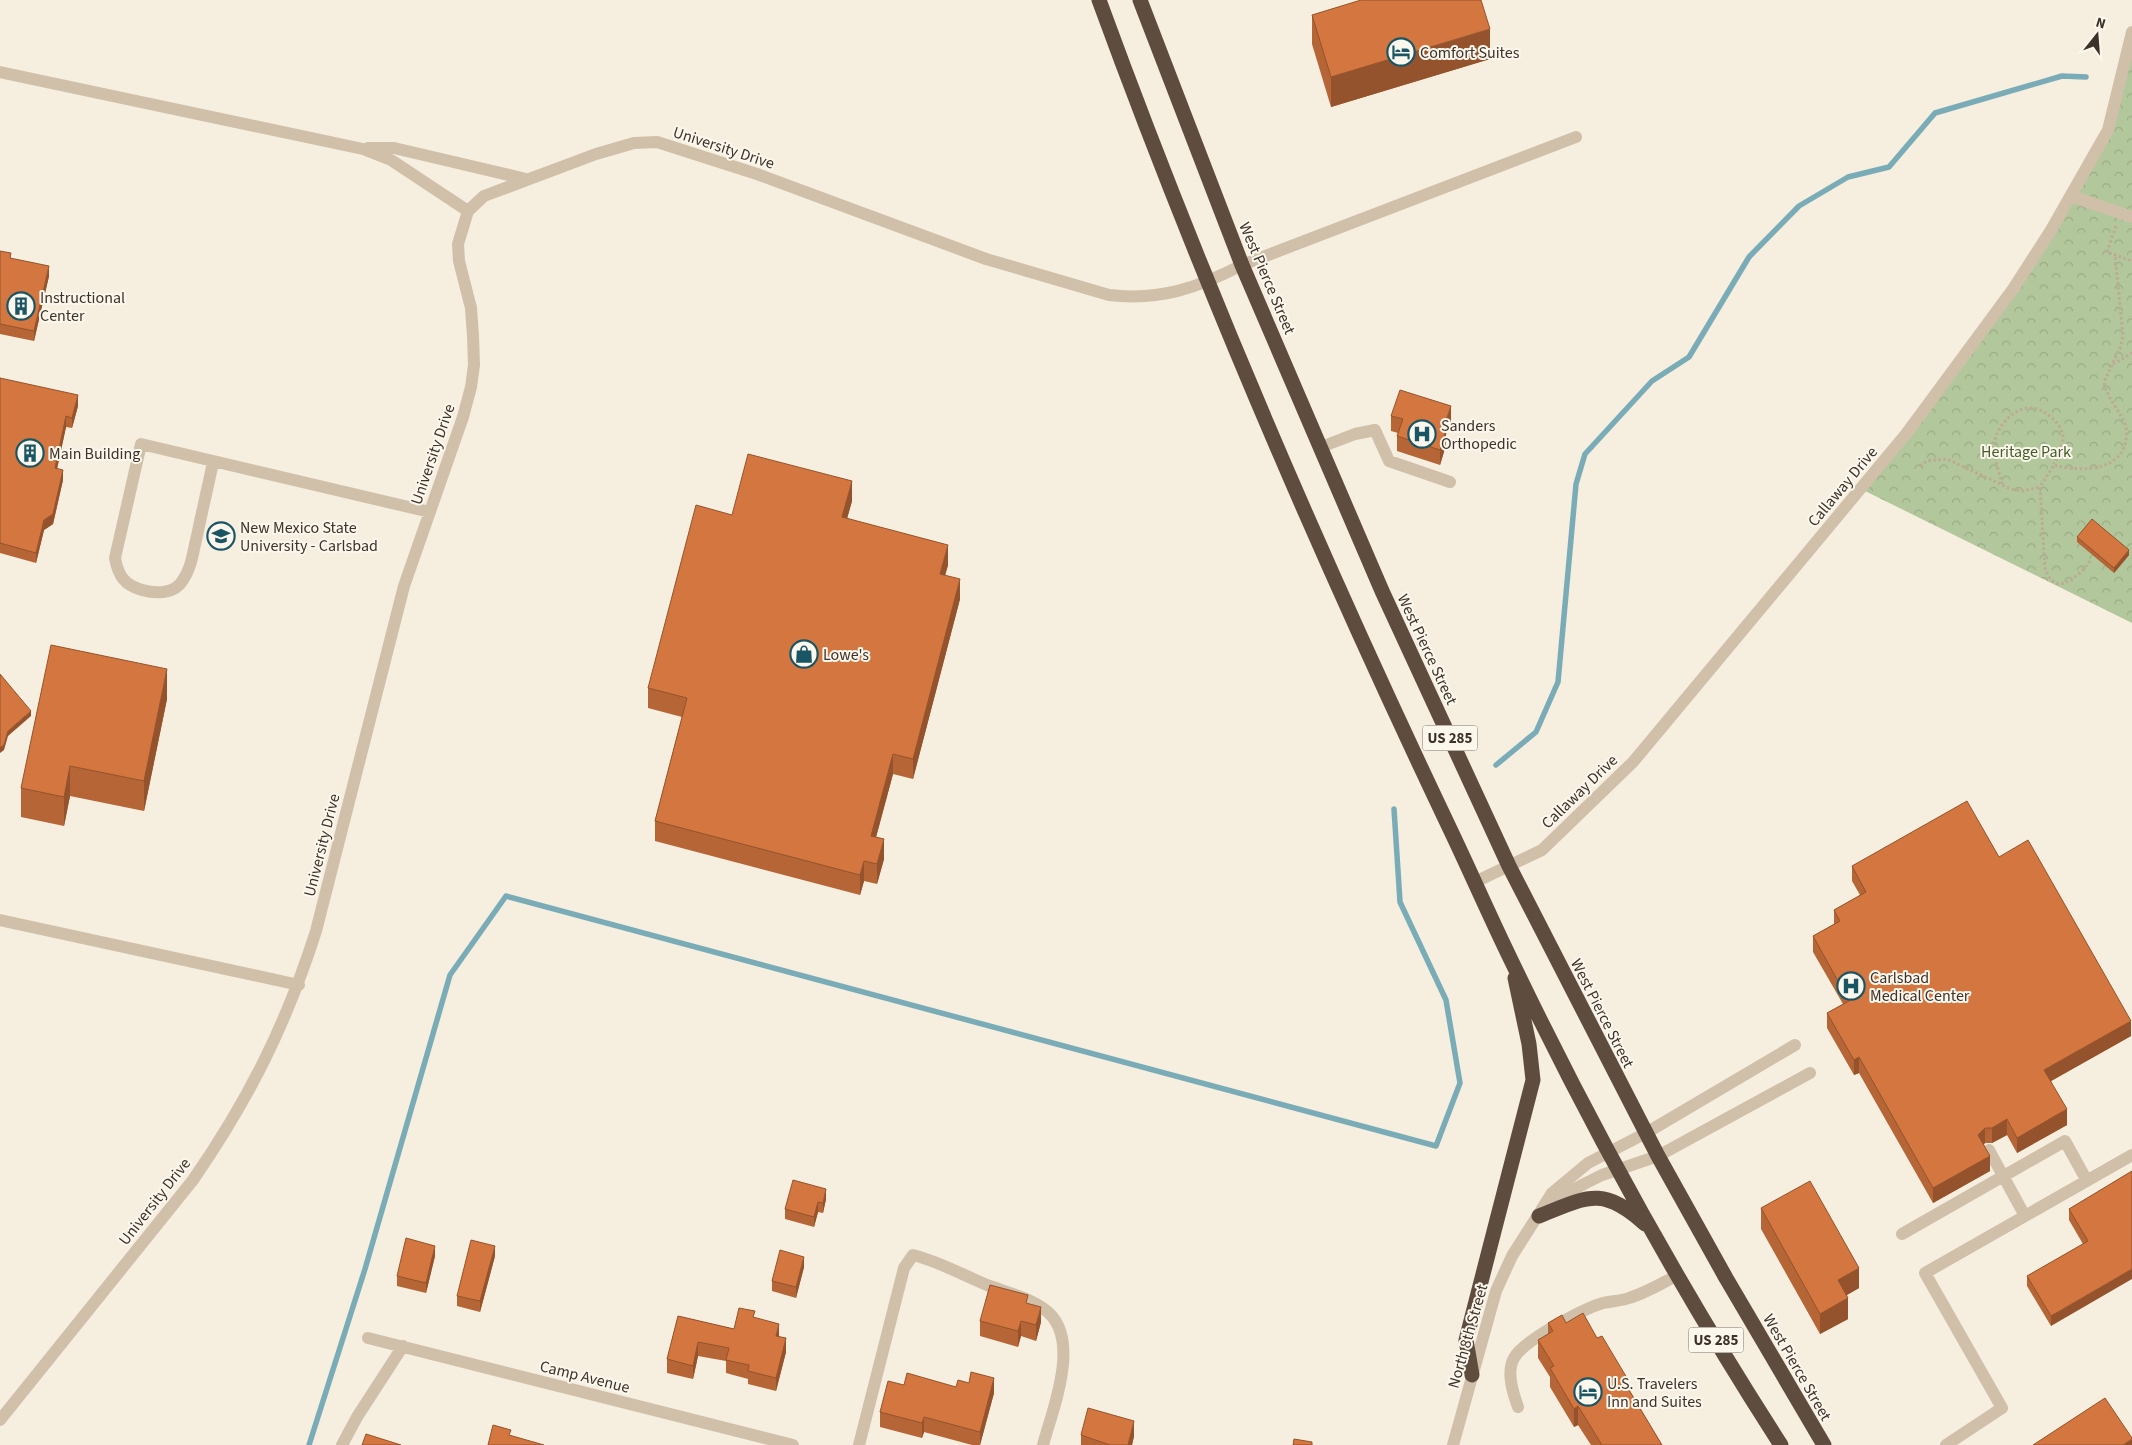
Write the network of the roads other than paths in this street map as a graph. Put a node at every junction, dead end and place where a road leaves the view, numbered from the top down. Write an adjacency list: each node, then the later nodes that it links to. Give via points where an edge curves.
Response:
1 (1099, 0): 12 (highway, US 285)
2 (1140, 0): 11 (highway, West Pierce Street / US 285)
3 (2132, 32): 8 (street, Callaway Drive, via 2108,130)
4 (0, 72): 6 (street)
5 (1576, 137): 11 (street, University Drive)
6 (363, 149): 7 (street, via 394,148); 9 (street, via 391,160)
7 (527, 179): 9 (street, University Drive, via 484,196); 12 (street, University Drive, via 634,142 657,142 757,174 986,259 1109,295 1151,296)
8 (2071, 196): 10 (street); 17 (street, Callaway Drive, via 2013,289 1906,434 1633,762 1542,850)
9 (468, 211): 16 (street, University Drive, via 458,244 471,308 474,365 464,417)
10 (2126, 215)
11 (1242, 265): 12 (street, University Drive); 13 (highway, West Pierce Street / US 285)
12 (1206, 283): 18 (highway, US 285, via 1381,683)
13 (1321, 447): 15 (street, via 1376,430 1389,461); 17 (highway, West Pierce Street / US 285, via 1382,591)
14 (213, 462): 14 (street, via 190,565 183,582 171,591 155,593 126,583 117,572 115,558 141,444); 16 (street)
15 (1450, 482)
16 (430, 512): 21 (street, University Drive, via 404,586 316,931)
17 (1509, 866): 18 (street, Callaway Drive); 24 (highway, West Pierce Street / US 285)
18 (1475, 882): 20 (highway, US 285)
19 (0, 920): 21 (street)
20 (1512, 962): 26 (highway, US 285); 39 (highway, via 1533,1080 1466,1340)
21 (299, 985): 41 (street, University Drive, via 266,1062 194,1180)
22 (1795, 1045): 24 (street, North 8th Street)
23 (1810, 1073): 28 (street, North 8th Street)
24 (1646, 1133): 26 (street, North 8th Street); 28 (highway, West Pierce Street / US 285)
25 (1989, 1150): 30 (street)
26 (1609, 1152): 29 (highway, US 285); 32 (street, North 8th Street, via 1562,1183)
27 (2132, 1155): 31 (street)
28 (1658, 1156): 29 (street, North 8th Street); 48 (highway, West Pierce Street / US 285)
29 (1618, 1169): 32 (street, North 8th Street, via 1566,1194); 34 (highway, US 285)
30 (2003, 1176): 31 (street, via 2065,1141); 33 (street); 35 (street)
31 (2087, 1181): 33 (street)
32 (1539, 1216): 34 (highway, via 1577,1199 1591,1197 1620,1204); 39 (street, North 8th Street, via 1512,1256 1496,1291)
33 (2025, 1216): 49 (street, via 1925,1274 2002,1408)
34 (1654, 1232): 36 (highway, US 285)
35 (1902, 1234)
36 (1678, 1275): 40 (street, via 1630,1298 1602,1304 1560,1323 1526,1346 1514,1358 1511,1373); 47 (highway, US 285)
37 (368, 1338): 38 (street, Camp Avenue)
38 (403, 1346): 42 (street, via 356,1417); 43 (street, Camp Avenue)
39 (1472, 1375): 46 (street, North 8th Street)
40 (1518, 1407)
41 (0, 1420)
42 (342, 1445)
43 (793, 1445)
44 (859, 1445): 45 (street, via 904,1268 913,1255 1025,1299 1044,1309 1056,1321 1063,1337 1064,1358)
45 (1043, 1445)
46 (1453, 1445)
47 (1781, 1445)
48 (1824, 1445)
49 (1946, 1445)

